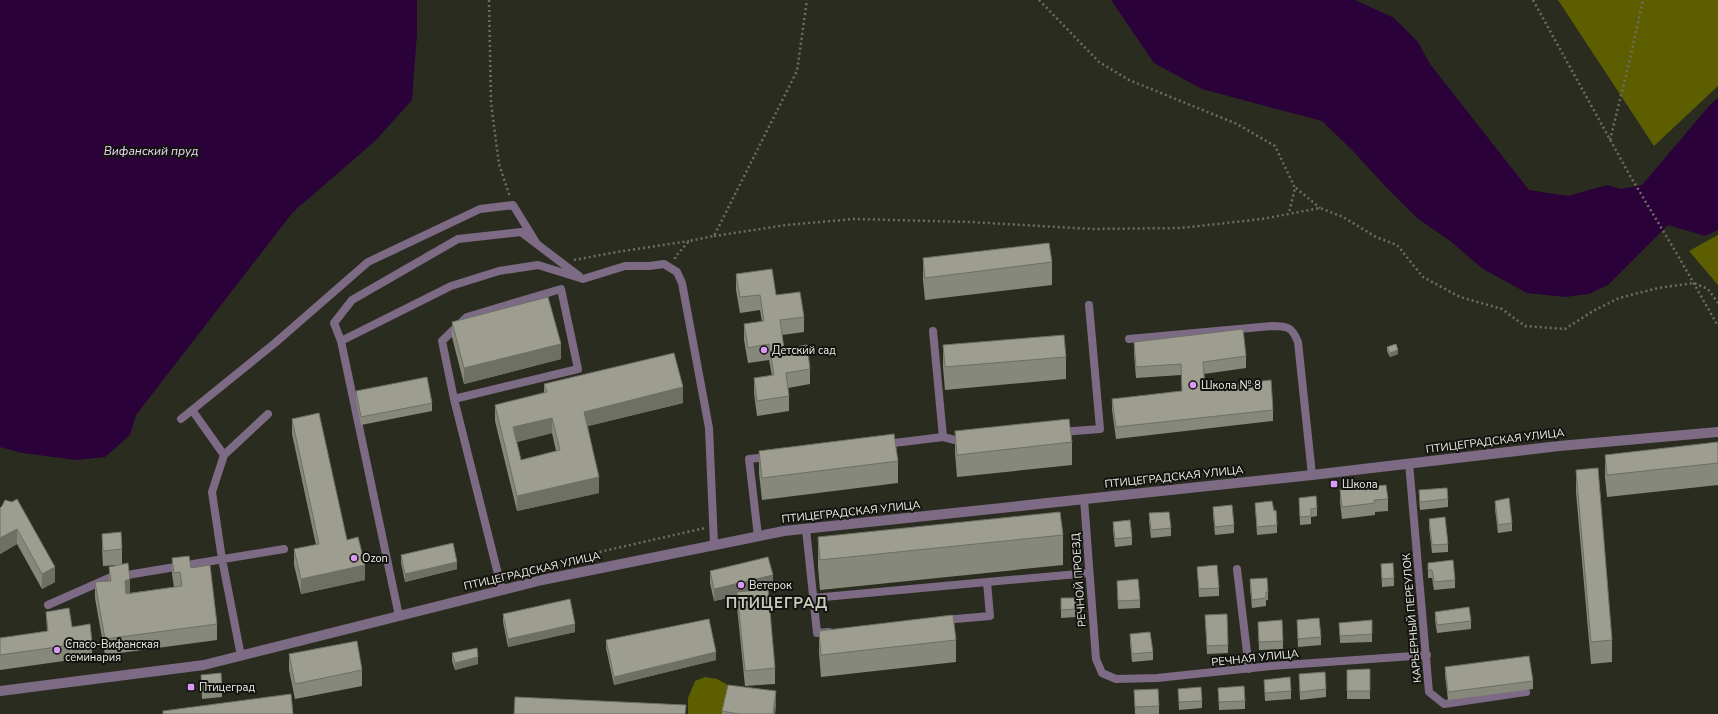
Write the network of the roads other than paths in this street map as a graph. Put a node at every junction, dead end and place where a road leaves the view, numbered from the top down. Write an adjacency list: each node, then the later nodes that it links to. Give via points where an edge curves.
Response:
1 (537, 244): 2 (lane); 6 (lane, via 521,232 458,239 352,300 334,323); 8 (lane, via 513,205 480,209 368,262 275,343)
2 (583, 279): 6 (lane, via 538,265 499,270 451,286); 23 (lane, via 625,266 664,264 677,272 682,283 709,428)
3 (1089, 305): 12 (lane, via 1100,429)
4 (933, 331): 13 (lane)
5 (1130, 339): 19 (lane, via 1272,326 1285,326 1294,332 1298,342)
6 (341, 341): 32 (lane)
7 (454, 400): 7 (lane, via 578,369 561,289 467,318 442,341); 29 (lane)
8 (192, 410): 10 (lane); 16 (lane)
9 (268, 414): 16 (lane)
10 (182, 419)
11 (1718, 432): 18 (street, ПТИЦЕГРАДСКАЯ УЛИЦА)
12 (1053, 433)
13 (943, 437): 14 (lane, via 959,441); 15 (lane)
14 (975, 440)
15 (881, 444)
16 (224, 455): 25 (lane, via 212,492)
17 (780, 455): 22 (lane, via 749,459)
18 (1409, 463): 19 (street, ПТИЦЕГРАДСКАЯ УЛИЦА); 35 (lane, КАРЬЕРНЫЙ ПЕРЕУЛОК)
19 (1312, 475): 20 (street, ПТИЦЕГРАДСКАЯ УЛИЦА)
20 (1084, 499): 21 (street, ПТИЦЕГРАДСКАЯ УЛИЦА); 27 (lane, РЕЧНОЙ ПРОЕЗД)
21 (806, 528): 22 (street, ПТИЦЕГРАДСКАЯ УЛИЦА); 30 (lane)
22 (758, 536): 23 (street, ПТИЦЕГРАДСКАЯ УЛИЦА)
23 (714, 544): 29 (street, ПТИЦЕГРАДСКАЯ УЛИЦА)
24 (284, 549): 25 (lane)
25 (222, 559): 31 (lane, via 109,578); 36 (lane)
26 (1237, 569): 38 (lane)
27 (1089, 573): 28 (lane); 37 (lane, РЕЧНОЙ ПРОЕЗД)
28 (987, 582): 30 (lane); 33 (lane, via 990,616)
29 (502, 590): 32 (street, ПТИЦЕГРАДСКАЯ УЛИЦА)
30 (813, 598): 34 (lane, via 817,633)
31 (48, 605)
32 (399, 616): 36 (street, ПТИЦЕГРАДСКАЯ УЛИЦА)
33 (935, 621)
34 (840, 631)
35 (1427, 655): 38 (lane, РЕЧНАЯ УЛИЦА); 40 (lane, КАРЬЕРНЫЙ ПЕРЕУЛОК, via 1429,692 1444,704)
36 (241, 656): 39 (street, ПТИЦЕГРАДСКАЯ УЛИЦА, via 204,665)
37 (1096, 659): 38 (lane, РЕЧНАЯ УЛИЦА, via 1102,673 1116,679 1157,678)
38 (1249, 669)
39 (0, 691)
40 (1526, 692)

